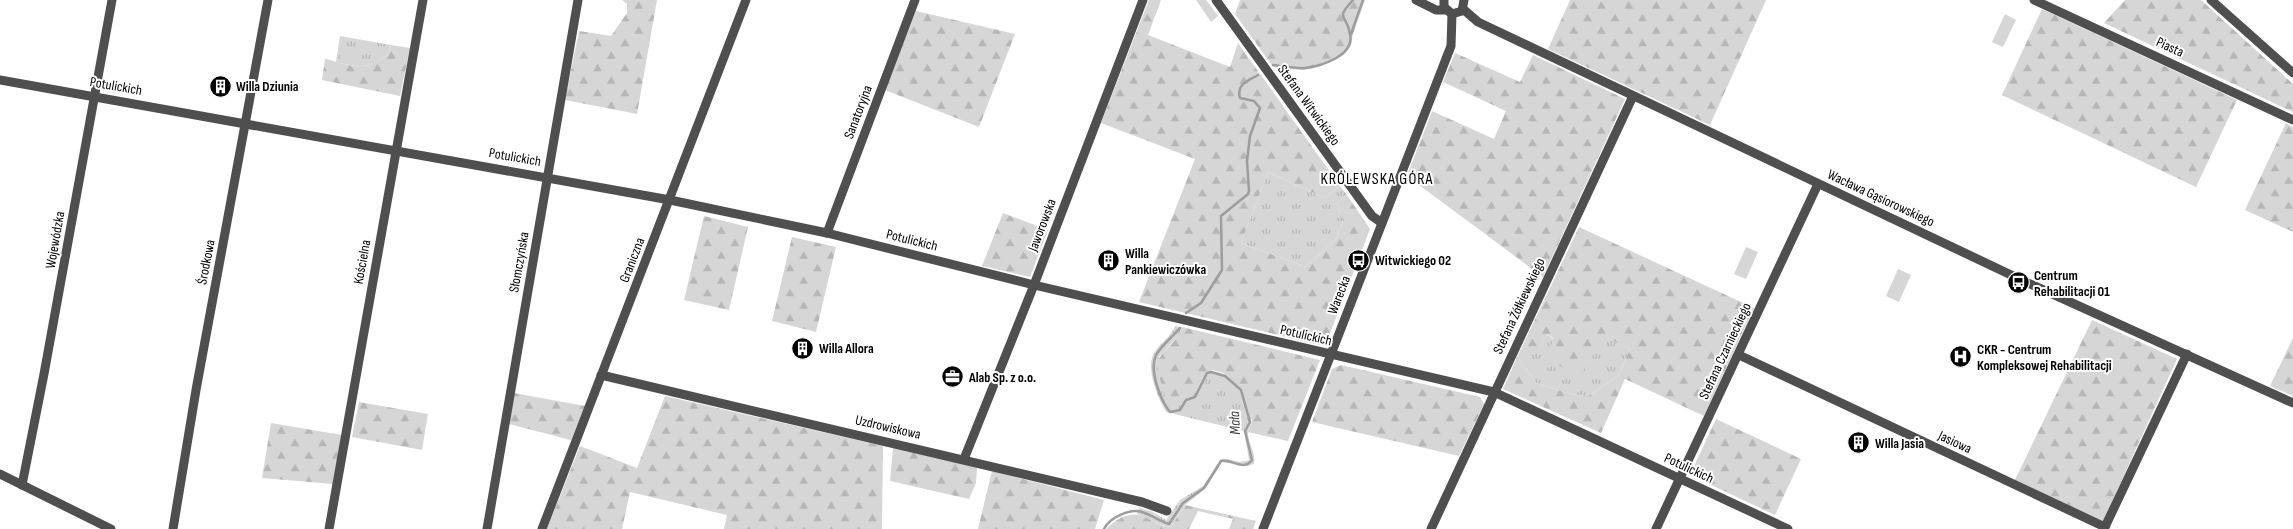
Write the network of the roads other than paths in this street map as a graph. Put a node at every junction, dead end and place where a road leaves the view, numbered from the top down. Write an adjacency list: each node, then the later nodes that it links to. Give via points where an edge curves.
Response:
1 (112, 0): 17 (street, Wojewódzka)
2 (268, 0): 20 (street, Środkowa)
3 (423, 0): 21 (street, Kościelna)
4 (578, 0): 22 (street, Słomczyńska)
5 (746, 0): 24 (street, Graniczna)
6 (915, 0): 26 (street, Sanatoryjna)
7 (1143, 0): 27 (street, Jaworowska)
8 (1216, 0): 25 (street, Stefana Witwickiego, via 1372,216)
9 (1416, 0): 14 (street, via 1436,10)
10 (1444, 0): 14 (street, Warecka)
11 (2034, 0): 19 (street, Piasta)
12 (2211, 0): 15 (street)
13 (1464, 3): 14 (street, via 1459,13); 18 (street, Wacława Gąsiorowskiego, via 1478,22)
14 (1449, 12): 25 (street, Warecka, via 1450,46)
15 (2293, 73)
16 (0, 80): 17 (street, Potulickich)
17 (95, 96): 20 (street, Potulickich); 37 (street, Wojewódzka)
18 (1633, 96): 23 (street, Wacława Gąsiorowskiego); 32 (street, Stefana Żółkiewskiego)
19 (2293, 120)
20 (246, 124): 21 (street, Potulickich); 41 (street, Środkowa)
21 (395, 151): 22 (street, Potulickich); 42 (street, Kościelna)
22 (548, 177): 24 (street, Potulickich); 43 (street, Słomczyńska)
23 (1818, 184): 28 (street, Wacława Gąsiorowskiego); 30 (street, Stefana Czarnieckiego)
24 (670, 200): 26 (street, Potulickich); 31 (street, Graniczna)
25 (1382, 223): 29 (street, Warecka)
26 (827, 233): 27 (street, Potulickich)
27 (1034, 285): 29 (street, Potulickich); 34 (street, Jaworowska)
28 (2187, 354): 33 (street, Wacława Gąsiorowskiego); 39 (street)
29 (1331, 355): 32 (street, Potulickich); 45 (street, Warecka)
30 (1739, 356): 36 (street, Stefana Czarnieckiego); 39 (street, Jasiowa)
31 (601, 375): 34 (street, Uzdrowiskowa); 44 (street, Graniczna)
32 (1494, 392): 36 (street, Potulickich); 46 (street, Stefana Żółkiewskiego)
33 (2293, 403)
34 (964, 459): 38 (street, Uzdrowiskowa, via 1142,502)
35 (0, 474): 37 (street)
36 (1680, 479): 47 (street, Stefana Czarnieckiego); 48 (street, Potulickich)
37 (22, 485): 40 (street)
38 (1167, 511)
39 (2104, 528)
40 (110, 529)
41 (173, 529)
42 (329, 529)
43 (487, 529)
44 (542, 529)
45 (1264, 529)
46 (1431, 529)
47 (1656, 529)
48 (1788, 529)

